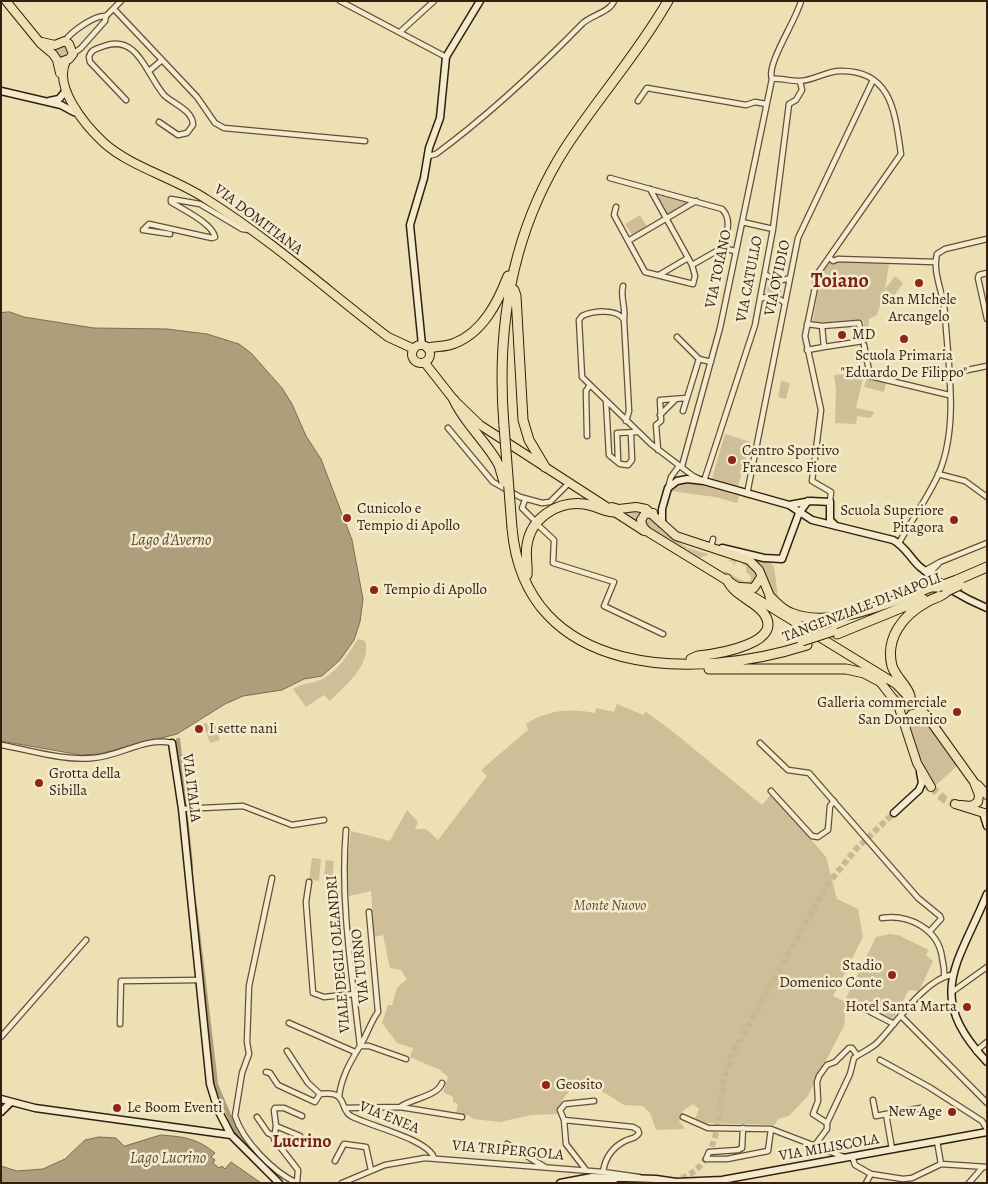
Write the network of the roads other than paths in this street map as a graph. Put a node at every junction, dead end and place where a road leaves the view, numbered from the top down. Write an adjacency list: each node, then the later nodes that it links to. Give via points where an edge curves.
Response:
1 (6, 1): 13 (main road)
2 (121, 1): 10 (street)
3 (340, 1): 12 (street)
4 (434, 1): 12 (street)
5 (480, 1): 17 (street)
6 (614, 1): 33 (street, via 585,21 546,62 483,116 436,154)
7 (668, 1): 52 (highway, via 556,164 532,213)
8 (674, 1): 59 (highway, via 635,63 584,130 556,174 531,230)
9 (801, 1): 21 (street, VIA TOIANO, via 773,62)
10 (114, 8): 11 (street); 19 (street)
11 (106, 16): 14 (street, via 96,18); 16 (street, via 101,27)
12 (400, 32): 17 (street)
13 (38, 40): 15 (main road); 18 (main road)
14 (65, 41): 15 (main road); 16 (main road, via 72,48)
15 (55, 45): 18 (main road, VIA DOMITIANA)
16 (72, 54): 18 (main road)
17 (446, 57): 33 (street, via 440,118)
18 (59, 60): 25 (main road, VIA DOMITIANA)
19 (162, 60): 20 (street); 32 (street, via 198,97 215,123 224,128)
20 (149, 72): 26 (street, via 135,53 123,44 116,42 90,53 90,62); 31 (street, via 164,95 190,116 193,125 187,133 178,135)
21 (772, 79): 23 (street); 29 (street, VIA TOIANO)
22 (873, 80): 23 (street, via 839,70); 47 (street, via 886,90 892,102 901,156); 57 (street, VIA OVIDIO, via 799,235)
23 (800, 81): 40 (street, VIA CATULLO, via 802,90 789,104)
24 (1, 91): 28 (street)
25 (67, 100): 28 (street); 28 (street); 30 (main road, VIA DOMITIANA); 30 (main road, VIA DOMITIANA)
26 (126, 100)
27 (638, 100): 29 (street, via 648,88 746,105 755,102)
28 (48, 101)
29 (766, 104): 39 (street, VIA TOIANO)
30 (83, 120): 41 (main road, VIA DOMITIANA, via 112,150 204,197)
31 (159, 122)
32 (365, 141)
33 (429, 156): 68 (street, via 410,225)
34 (610, 178): 35 (street)
35 (650, 189): 36 (street); 38 (street)
36 (696, 201): 38 (street); 45 (street, via 724,212 728,225)
37 (616, 207): 44 (street, via 614,215)
38 (666, 218): 44 (street); 48 (street)
39 (742, 222): 40 (street); 46 (street, VIA TOIANO)
40 (773, 229): 54 (street, VIA CATULLO)
41 (250, 231): 42 (street, via 242,230 200,204 171,198 171,202 214,232 215,237 149,224 143,230); 70 (main road, VIA DOMITIANA, via 388,337)
42 (170, 234)
43 (987, 239): 51 (street, via 940,251)
44 (628, 240): 56 (street, via 645,272)
45 (722, 248): 46 (street); 53 (street)
46 (736, 251): 73 (street, VIA TOIANO)
47 (833, 251): 49 (street); 50 (street, via 838,253)
48 (688, 258): 53 (street); 56 (street)
49 (830, 258): 50 (street, via 833,261); 64 (street, via 818,273)
50 (838, 259): 51 (street)
51 (935, 262): 76 (street, via 945,309)
52 (515, 263): 68 (highway, via 496,303 481,323 456,343); 86 (highway, via 502,343 501,388)
53 (692, 266): 56 (street, via 693,284)
54 (765, 274): 57 (street, via 783,280); 60 (street, VIA CATULLO)
55 (987, 274): 63 (street, via 978,278)
56 (659, 275)
57 (790, 278): 61 (street, VIA OVIDIO)
58 (623, 286): 62 (street)
59 (514, 290): 86 (highway, via 506,360); 94 (highway, via 524,420 529,440)
60 (760, 298): 61 (street, via 768,296); 97 (street, VIA CATULLO, via 749,344)
61 (785, 303): 100 (street, VIA OVIDIO)
62 (624, 320): 77 (street, via 615,312 582,316 579,320 582,377); 85 (street, via 629,411)
63 (987, 320)
64 (807, 324): 65 (street); 71 (street, via 804,336)
65 (822, 326): 69 (street); 69 (street, via 859,323 862,341)
66 (677, 337): 72 (street)
67 (864, 345): 78 (street, via 870,376)
68 (425, 347): 70 (main road); 74 (main road, via 430,357)
69 (824, 347): 71 (street)
70 (414, 349): 74 (main road, via 414,360)
71 (807, 350): 105 (street, via 821,410 812,481 831,492)
72 (699, 359): 73 (street); 79 (street)
73 (711, 362): 93 (street, VIA TOIANO)
74 (424, 363): 81 (main road)
75 (987, 366): 76 (street)
76 (948, 374): 78 (street)
77 (590, 385): 82 (street); 89 (street, via 586,391)
78 (949, 394): 95 (street, via 948,442)
79 (687, 398): 80 (street); 83 (street)
80 (676, 399): 84 (street); 84 (street, via 660,400)
81 (454, 400): 94 (main road, via 480,425); 103 (highway, bridge, via 499,466)
82 (606, 401): 85 (street); 90 (street, via 609,455 620,464 628,465 632,460)
83 (683, 411)
84 (660, 414): 91 (street, via 661,421 656,425)
85 (626, 421): 88 (street)
86 (506, 426): 96 (highway, bridge)
87 (448, 428): 102 (street, via 493,482)
88 (637, 432): 91 (street); 92 (street, via 617,433)
89 (587, 436)
90 (631, 436)
91 (658, 450): 93 (street)
92 (618, 460)
93 (680, 464): 97 (street); 99 (street, VIA TOIANO)
94 (545, 467): 98 (main road)
95 (938, 474): 101 (street, via 966,481); 119 (street)
96 (510, 475): 103 (highway, TANGENZIALE DI NAPOLI, bridge); 116 (highway, TANGENZIALE DI NAPOLI)
97 (704, 481): 99 (street, via 681,479); 100 (street)
98 (569, 483): 102 (street, via 552,501); 106 (main road)
99 (668, 488): 114 (street)
100 (748, 494): 107 (street)
101 (987, 497)
102 (525, 500): 112 (street, via 522,508)
103 (510, 501): 116 (highway, TANGENZIALE DI NAPOLI, bridge)
104 (808, 501): 105 (street); 107 (street); 110 (street); 111 (street, via 804,508)
105 (830, 502): 113 (street)
106 (603, 504): 108 (main road); 109 (main road, via 619,509 640,507)
107 (789, 505): 110 (street)
108 (613, 512): 117 (main road); 124 (highway, via 581,504 560,507 545,514 533,526 528,538)
109 (653, 513): 114 (main road); 117 (main road, via 646,514 641,520)
110 (799, 513): 111 (street); 118 (street, via 782,558 764,558)
111 (806, 517): 113 (street)
112 (533, 519)
113 (827, 523): 119 (street)
114 (662, 524): 118 (main road, via 676,536)
115 (540, 526): 133 (street, via 554,540 553,563 614,582 604,606)
116 (515, 528): 124 (highway, TANGENZIALE DI NAPOLI); 135 (highway, TANGENZIALE DI NAPOLI, via 517,560 528,589 562,630 588,645 618,655 656,662)
117 (648, 532): 126 (main road)
118 (712, 543): 125 (main road, via 750,560)
119 (899, 543): 122 (street)
120 (987, 543): 122 (street, via 940,562)
121 (987, 567): 127 (highway, TANGENZIALE DI NAPOLI)
122 (927, 572): 131 (street)
123 (987, 574): 127 (highway, TANGENZIALE DI NAPOLI)
124 (527, 575): 135 (highway, TANGENZIALE DI NAPOLI, via 547,609 585,638 635,654)
125 (761, 577): 128 (main road, via 754,588); 130 (main road)
126 (727, 579): 128 (main road); 135 (highway, via 730,586 763,613 767,622 764,633 748,646 698,656)
127 (958, 582): 129 (highway, TANGENZIALE DI NAPOLI, bridge)
128 (737, 585): 132 (main road)
129 (943, 589): 130 (highway, via 931,587 844,616 823,619 792,614); 135 (highway, TANGENZIALE DI NAPOLI, bridge, via 805,643); 137 (highway, via 909,614 893,638 892,665)
130 (770, 597): 132 (main road)
131 (987, 608)
132 (782, 614): 134 (main road)
133 (663, 634)
134 (854, 659): 136 (main road); 137 (main road)
135 (692, 662): 136 (highway, via 706,669 852,670)
136 (881, 682): 138 (main road)
137 (907, 694): 138 (main road, via 898,691); 139 (main road)
138 (890, 695): 140 (main road, via 900,708)
139 (928, 719): 140 (main road, via 921,713 915,713 909,717); 145 (main road)
140 (906, 727): 144 (main road)
141 (760, 743): 150 (street, via 788,770 809,773)
142 (172, 744): 143 (street, VIA ITALIA, via 152,741 98,758); 151 (street, VIA ITALIA)
143 (1, 745)
144 (920, 770): 146 (main road); 147 (street, via 922,783)
145 (974, 782): 149 (main road); 153 (main road, via 979,798 975,804 958,804)
146 (930, 788): 147 (street)
147 (919, 790): 152 (street)
148 (771, 791): 150 (street, via 812,836 818,837 828,830 830,806)
149 (987, 795)
150 (834, 801): 162 (street, via 918,898 941,917)
151 (182, 809): 154 (street, via 243,806 286,824); 167 (street, VIA ITALIA)
152 (894, 813)
153 (985, 814): 155 (street)
154 (324, 820)
155 (987, 826)
156 (346, 830): 169 (street, VIALE DEGLI OLEANDRI, via 344,899)
157 (272, 878): 229 (street, via 249,986 249,1054 242,1073 235,1116 261,1156)
158 (309, 882): 169 (street, via 306,902 313,993 324,997)
159 (987, 894): 165 (street)
160 (369, 912): 177 (street, VIA TURNO, via 378,1012)
161 (882, 918): 162 (street, via 901,917)
162 (930, 932): 166 (street, via 940,947)
163 (86, 940): 175 (street)
164 (987, 967): 168 (street)
165 (951, 975): 166 (street); 168 (street)
166 (944, 977): 171 (street, via 932,984)
167 (200, 980): 173 (street, via 121,981); 209 (street, VIA ITALIA, via 210,1084 218,1110)
168 (951, 992): 179 (street, via 957,1022)
169 (354, 994): 177 (street, VIALE DEGLI OLEANDRI)
170 (857, 1005): 174 (street)
171 (901, 1016): 174 (street); 193 (street)
172 (289, 1023): 180 (street)
173 (120, 1024)
174 (894, 1024): 181 (street, via 875,1045)
175 (1, 1037)
176 (987, 1042): 179 (street)
177 (360, 1046): 180 (street, VIA TURNO); 182 (street)
178 (287, 1051): 187 (street)
179 (976, 1051): 184 (street)
180 (355, 1052): 188 (street, VIA TURNO, via 340,1085)
181 (857, 1055): 204 (street); 204 (street, via 849,1048 835,1062 827,1065 819,1076 818,1101 813,1114)
182 (406, 1059)
183 (880, 1060): 208 (street, via 982,1122)
184 (987, 1062)
185 (266, 1072): 187 (street, via 278,1085 315,1102)
186 (442, 1083): 194 (street, via 435,1092)
187 (320, 1094): 188 (street, via 330,1093)
188 (339, 1097): 195 (street, VIA ENEA)
189 (1, 1099): 192 (street)
190 (873, 1100): 198 (street, via 876,1116)
191 (594, 1102): 203 (street, via 565,1104 560,1110)
192 (10, 1103): 197 (street); 209 (street)
193 (987, 1103)
194 (400, 1107): 195 (street); 201 (street)
195 (346, 1108): 217 (street, VIA ENEA, via 350,1116 420,1144)
196 (921, 1108): 198 (street)
197 (1, 1112)
198 (886, 1114): 215 (street)
199 (302, 1116): 205 (street, via 284,1108 275,1108)
200 (257, 1117): 210 (street, via 268,1134)
201 (462, 1117)
202 (683, 1117): 206 (street, via 708,1128)
203 (564, 1120): 223 (street, via 566,1144); 224 (street, via 638,1130 637,1137 622,1143 611,1153)
204 (827, 1123): 214 (street)
205 (276, 1126): 210 (street); 211 (street)
206 (743, 1128): 207 (street); 207 (street, via 742,1148 709,1152 706,1159 768,1151)
207 (771, 1129): 214 (street)
208 (987, 1131): 212 (street, VIA MILISCOLA)
209 (231, 1135): 228 (street, VIA ITALIA)
210 (274, 1136): 229 (street, via 297,1168)
211 (300, 1136)
212 (937, 1141): 215 (street, VIA MILISCOLA); 219 (street)
213 (508, 1144): 220 (street)
214 (815, 1145): 216 (street)
215 (892, 1149): 216 (street, VIA MILISCOLA)
216 (848, 1157): 225 (street); 227 (street, VIA MILISCOLA, via 722,1180)
217 (434, 1158): 220 (street, VIA TRIPERGOLA); 222 (street, VIA TRIPERGOLA, via 398,1161)
218 (335, 1161): 222 (street, via 344,1144 366,1147)
219 (941, 1164): 221 (street); 225 (street, via 912,1178)
220 (546, 1167): 223 (street, VIA TRIPERGOLA)
221 (985, 1167): 235 (street)
222 (371, 1170): 230 (street, VIA TRIPERGOLA)
223 (586, 1170): 224 (street, VIA TRIPERGOLA)
224 (603, 1172): 226 (street, VIA TRIPERGOLA, via 628,1174)
225 (871, 1174): 234 (street)
226 (647, 1181): 227 (street, VIA MILISCOLA); 232 (street, VIA MILISCOLA, via 587,1177)
227 (675, 1182)
228 (279, 1183)
229 (298, 1183)
230 (342, 1183)
231 (556, 1183): 232 (street, VIA MILISCOLA)
232 (560, 1183): 233 (street, VIA MILISCOLA)
233 (614, 1183)
234 (866, 1183)
235 (969, 1183)

